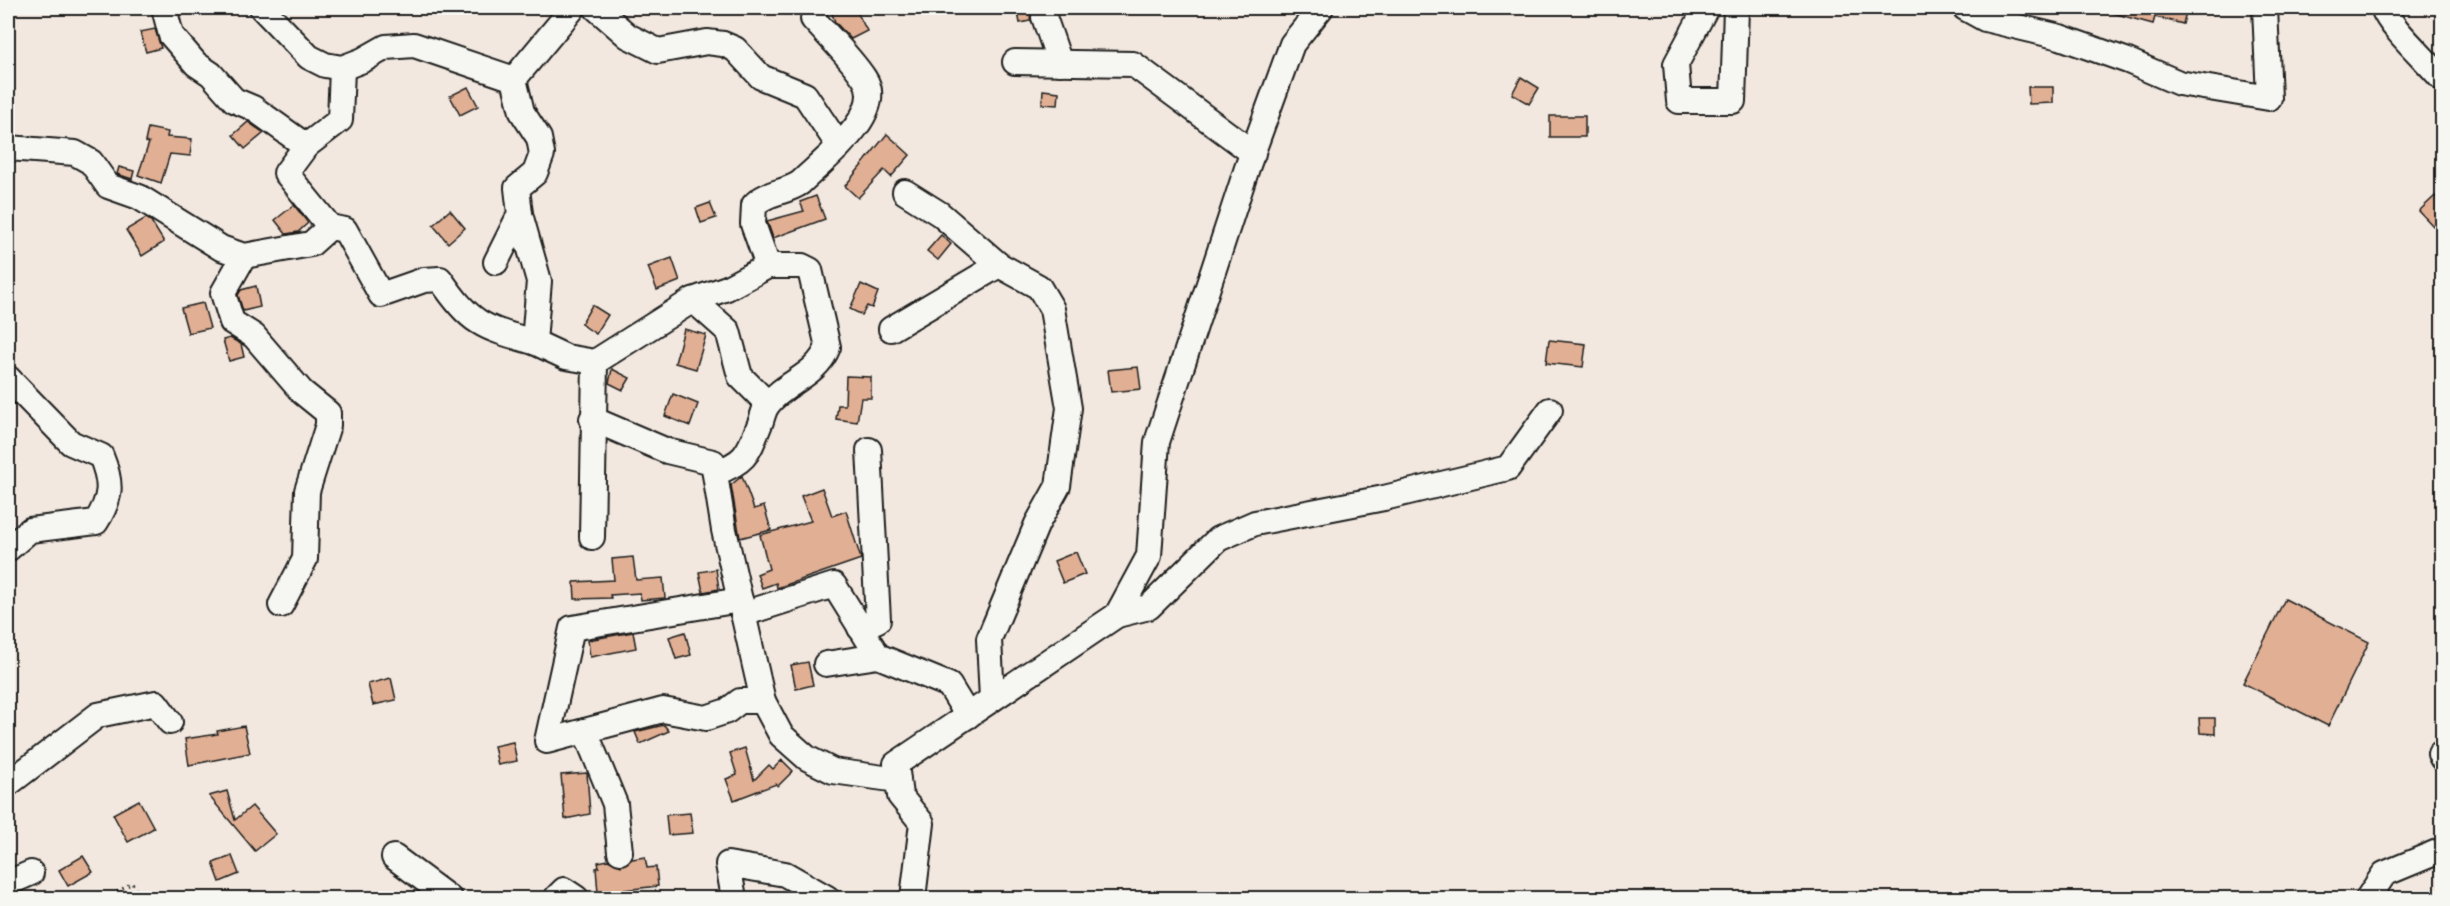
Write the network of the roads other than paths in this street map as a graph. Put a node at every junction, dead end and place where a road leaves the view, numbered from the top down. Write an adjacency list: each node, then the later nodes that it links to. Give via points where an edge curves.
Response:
1 (164, 8): 18 (street, via 171,35 196,64 211,74 234,100 253,108)
2 (262, 8): 15 (street, via 309,57)
3 (573, 8): 16 (street)
4 (596, 8): 19 (street, via 628,36 658,51 707,42 735,49 761,77 805,95)
5 (1321, 8): 21 (street, via 1292,44)
6 (1706, 8): 7 (street, via 1676,64 1679,101 1733,101)
7 (1736, 8)
8 (1965, 8): 9 (street, via 1985,19 2046,33 2106,53 2179,83 2269,98)
9 (2265, 8)
10 (2383, 8): 17 (street, via 2388,22)
11 (1044, 16): 14 (street)
12 (813, 19): 19 (street, via 865,79 869,89 867,110 861,122)
13 (1015, 62): 14 (street)
14 (1060, 63): 21 (street, via 1133,64)
15 (342, 68): 16 (street, via 386,47 414,45); 18 (street, via 340,120)
16 (514, 79): 23 (street, via 522,112 539,138 542,154 535,173 517,188)
17 (2442, 79)
18 (306, 146): 24 (street, via 286,173)
19 (839, 146): 28 (street, via 800,183 761,198 754,205 753,224)
20 (8, 148): 25 (street, via 75,153 91,162 108,186 140,197 221,248)
21 (1253, 153): 43 (street, via 1157,442 1149,556)
22 (905, 192): 27 (street, via 940,214)
23 (520, 214): 26 (street); 31 (street, via 539,281)
24 (330, 226): 25 (street, via 311,244); 31 (street, via 345,230 381,295 424,280 440,279 470,318 496,331)
25 (244, 256): 41 (street, via 222,293 232,322 254,336 302,393 328,413 328,425 307,491 305,559)
26 (496, 262)
27 (999, 265): 30 (street); 47 (street, via 1039,286 1049,302 1069,408 1058,486 1037,524 989,639)
28 (768, 266): 29 (street, via 727,288); 34 (street, via 802,266 810,270 828,347 808,375)
29 (693, 300): 32 (street); 34 (street, via 728,331 740,376)
30 (891, 329)
31 (534, 342): 32 (street, via 566,357)
32 (595, 362): 36 (street)
33 (8, 378): 40 (street, via 71,442 101,456 110,477 107,504 96,522 30,530)
34 (768, 404): 38 (street, via 747,455 738,464)
35 (1550, 410): 43 (street, via 1508,468 1255,523 1218,539 1149,607)
36 (592, 419): 38 (street, via 667,451 713,462); 39 (street)
37 (869, 450): 44 (street, via 878,620)
38 (715, 473): 42 (street)
39 (592, 537)
40 (8, 549)
41 (281, 605)
42 (742, 607): 44 (street, via 834,585); 48 (street); 51 (street, via 572,628 547,741)
43 (1117, 615): 47 (street)
44 (860, 628): 45 (street)
45 (878, 656): 46 (street); 49 (street, via 949,685)
46 (826, 664)
47 (992, 699): 49 (street)
48 (763, 701): 51 (street, via 740,700 727,711 706,718 663,710); 52 (street, via 781,735 818,765 833,771)
49 (968, 716): 52 (street, via 896,764)
50 (170, 722): 53 (street, via 156,703 98,715)
51 (585, 731): 55 (street, via 615,804)
52 (898, 780): 64 (street, via 900,796 921,823)
53 (8, 784)
54 (2442, 850): 65 (street, via 2384,874)
55 (620, 852)
56 (394, 857): 59 (street)
57 (31, 873): 58 (street)
58 (8, 883)
59 (449, 898)
60 (556, 898): 61 (street, via 564,890)
61 (576, 898)
62 (734, 898): 63 (street, via 728,864 785,874)
63 (827, 898)
64 (913, 898)
65 (2368, 898)

